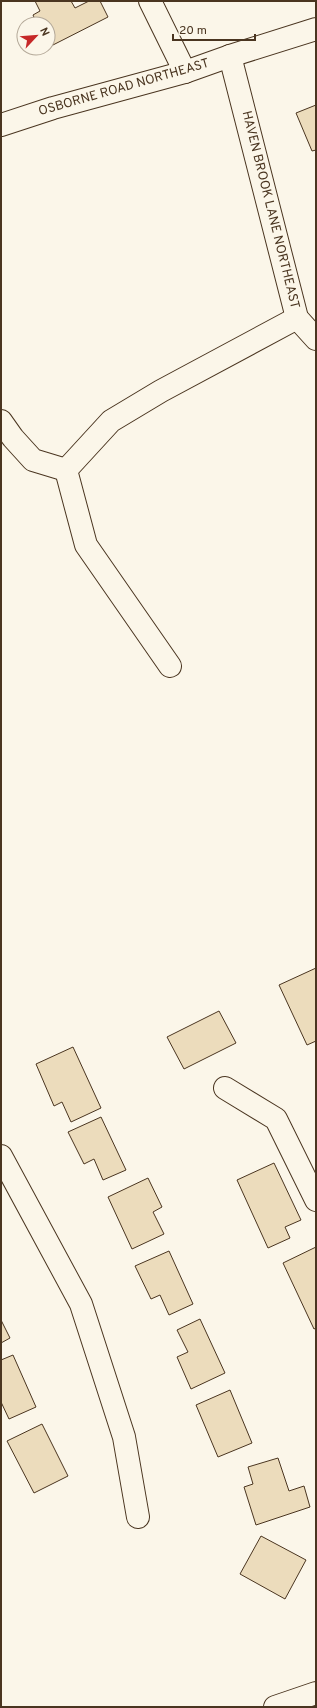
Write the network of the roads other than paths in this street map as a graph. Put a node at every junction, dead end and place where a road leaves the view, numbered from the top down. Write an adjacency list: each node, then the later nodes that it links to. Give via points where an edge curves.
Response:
1 (150, 1): 4 (street)
2 (316, 29): 3 (street, OSBORNE ROAD NORTHEAST)
3 (230, 56): 4 (street, OSBORNE ROAD NORTHEAST); 6 (street, HAVEN BROOK LANE NORTHEAST)
4 (185, 72): 5 (street, OSBORNE ROAD NORTHEAST)
5 (1, 125)
6 (297, 318): 7 (street); 9 (street, HAVEN BROOK LANE NORTHEAST, via 161,391 111,421)
7 (316, 339)
8 (1, 422): 9 (street, via 33,460)
9 (66, 470): 10 (street, via 86,545)
10 (170, 666)
11 (225, 1088): 13 (street, via 276,1119)
12 (1, 1156): 14 (street, via 81,1304 124,1437)
13 (316, 1200)
14 (138, 1517)
15 (316, 1693): 16 (street)
16 (276, 1707)

